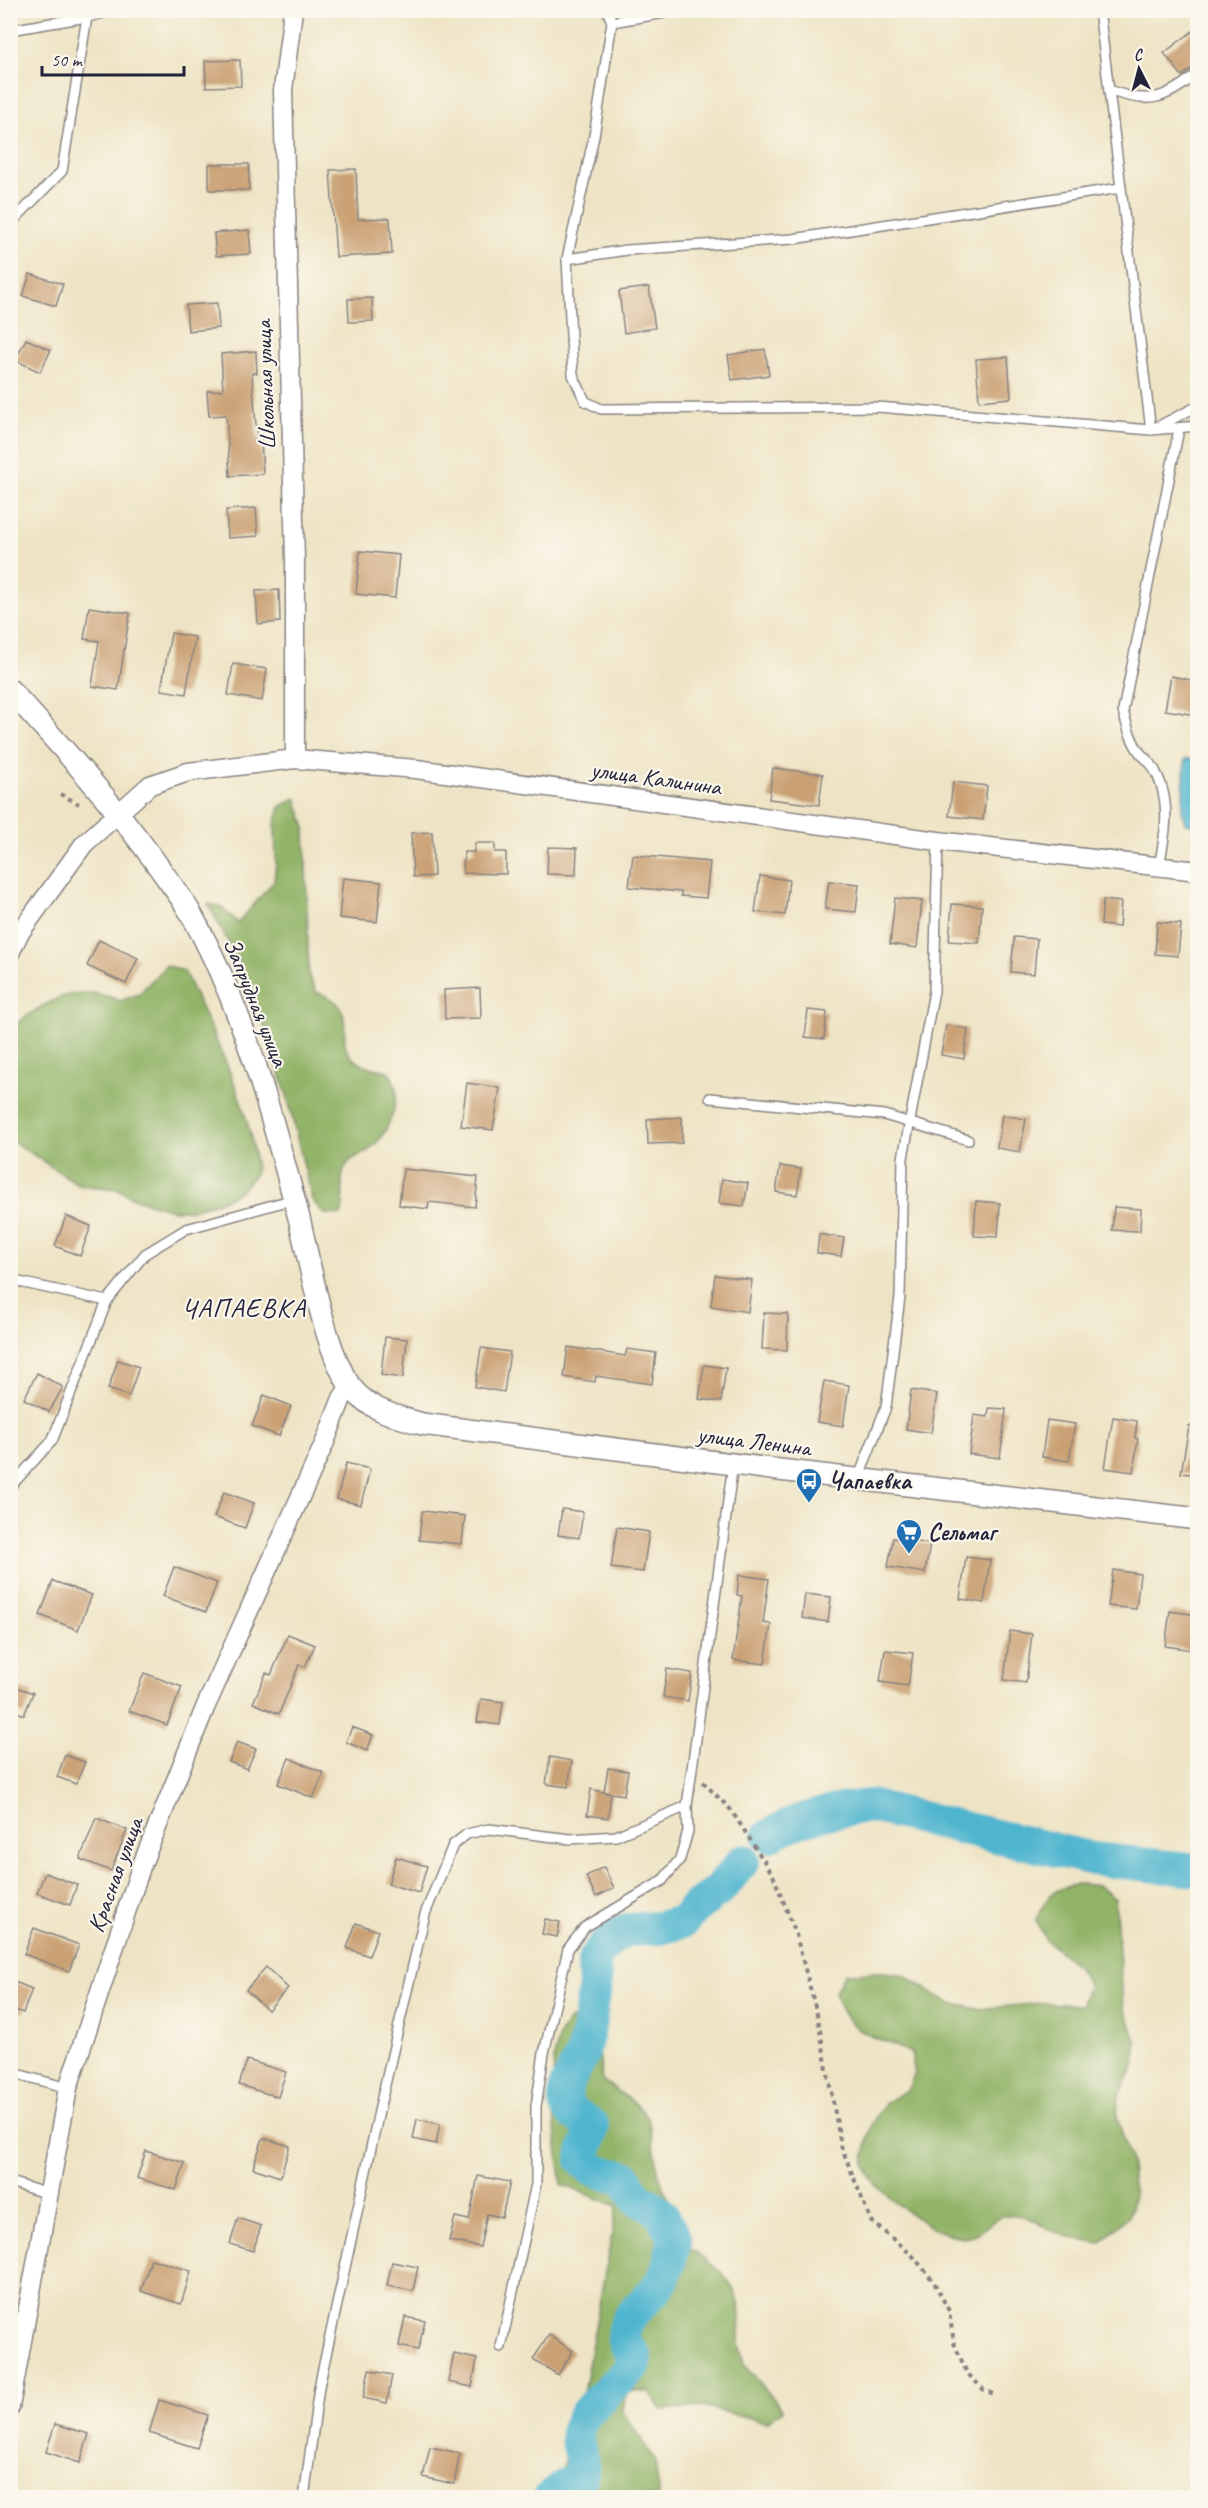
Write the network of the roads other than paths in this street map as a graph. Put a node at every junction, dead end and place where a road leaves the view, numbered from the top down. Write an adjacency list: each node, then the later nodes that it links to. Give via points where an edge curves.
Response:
1 (117, 10): 6 (lane)
2 (293, 10): 19 (street, Школьная улица, via 282,90 295,560)
3 (607, 10): 7 (lane)
4 (682, 10): 7 (lane)
5 (1099, 10): 10 (lane)
6 (87, 17): 8 (lane); 12 (lane, via 63,171)
7 (612, 22): 13 (lane, via 594,136)
8 (10, 30)
9 (1197, 73): 10 (lane, via 1183,85 1159,96 1135,100)
10 (1108, 90): 11 (lane)
11 (1120, 188): 13 (lane, via 792,239 627,250); 17 (lane)
12 (10, 224)
13 (567, 259): 17 (lane, via 573,375 585,401 601,409 878,407)
14 (1197, 406): 17 (lane)
15 (1197, 426): 16 (lane)
16 (1179, 429): 17 (lane); 22 (lane, via 1123,711 1129,734 1152,765 1166,794 1166,835)
17 (1152, 430)
18 (10, 690): 20 (street, Запрудная улица)
19 (295, 759): 20 (street, улица Калинина, via 188,772 150,785); 21 (street, улица Калинина, via 416,769)
20 (119, 812): 24 (street, улица Калинина, via 63,870); 28 (street, Запрудная улица, via 189,910 220,971 250,1044)
21 (938, 842): 22 (street, улица Калинина); 26 (lane, via 934,991)
22 (1159, 866): 23 (street, улица Калинина)
23 (1197, 871)
24 (10, 953)
25 (710, 1098): 26 (lane, via 884,1115)
26 (908, 1123): 27 (lane); 33 (lane, via 903,1158 900,1297 886,1407)
27 (968, 1140)
28 (294, 1200): 30 (lane, via 186,1229 145,1254); 31 (street, Запрудная улица, via 328,1331)
29 (10, 1280): 30 (lane)
30 (107, 1300): 34 (lane, via 52,1441)
31 (351, 1386): 32 (street, улица Ленина, via 365,1402 422,1424); 38 (street, Красная улица, via 342,1398 205,1708 149,1845)
32 (733, 1464): 33 (street, улица Ленина); 36 (lane)
33 (858, 1479): 35 (street, улица Ленина)
34 (10, 1487)
35 (1197, 1518)
36 (687, 1806): 42 (lane, via 688,1831 680,1859 662,1881 585,1927 568,1949 536,2106 536,2184); 44 (lane, via 616,1836 570,1839 489,1829 466,1834 453,1845 425,1914 381,2102 319,2387)
37 (10, 2072): 38 (lane)
38 (68, 2088): 40 (street, Красная улица)
39 (10, 2182): 40 (lane)
40 (48, 2194): 41 (street, Красная улица)
41 (18, 2321): 43 (street, Красная улица)
42 (501, 2347)
43 (10, 2407)
44 (304, 2498)

